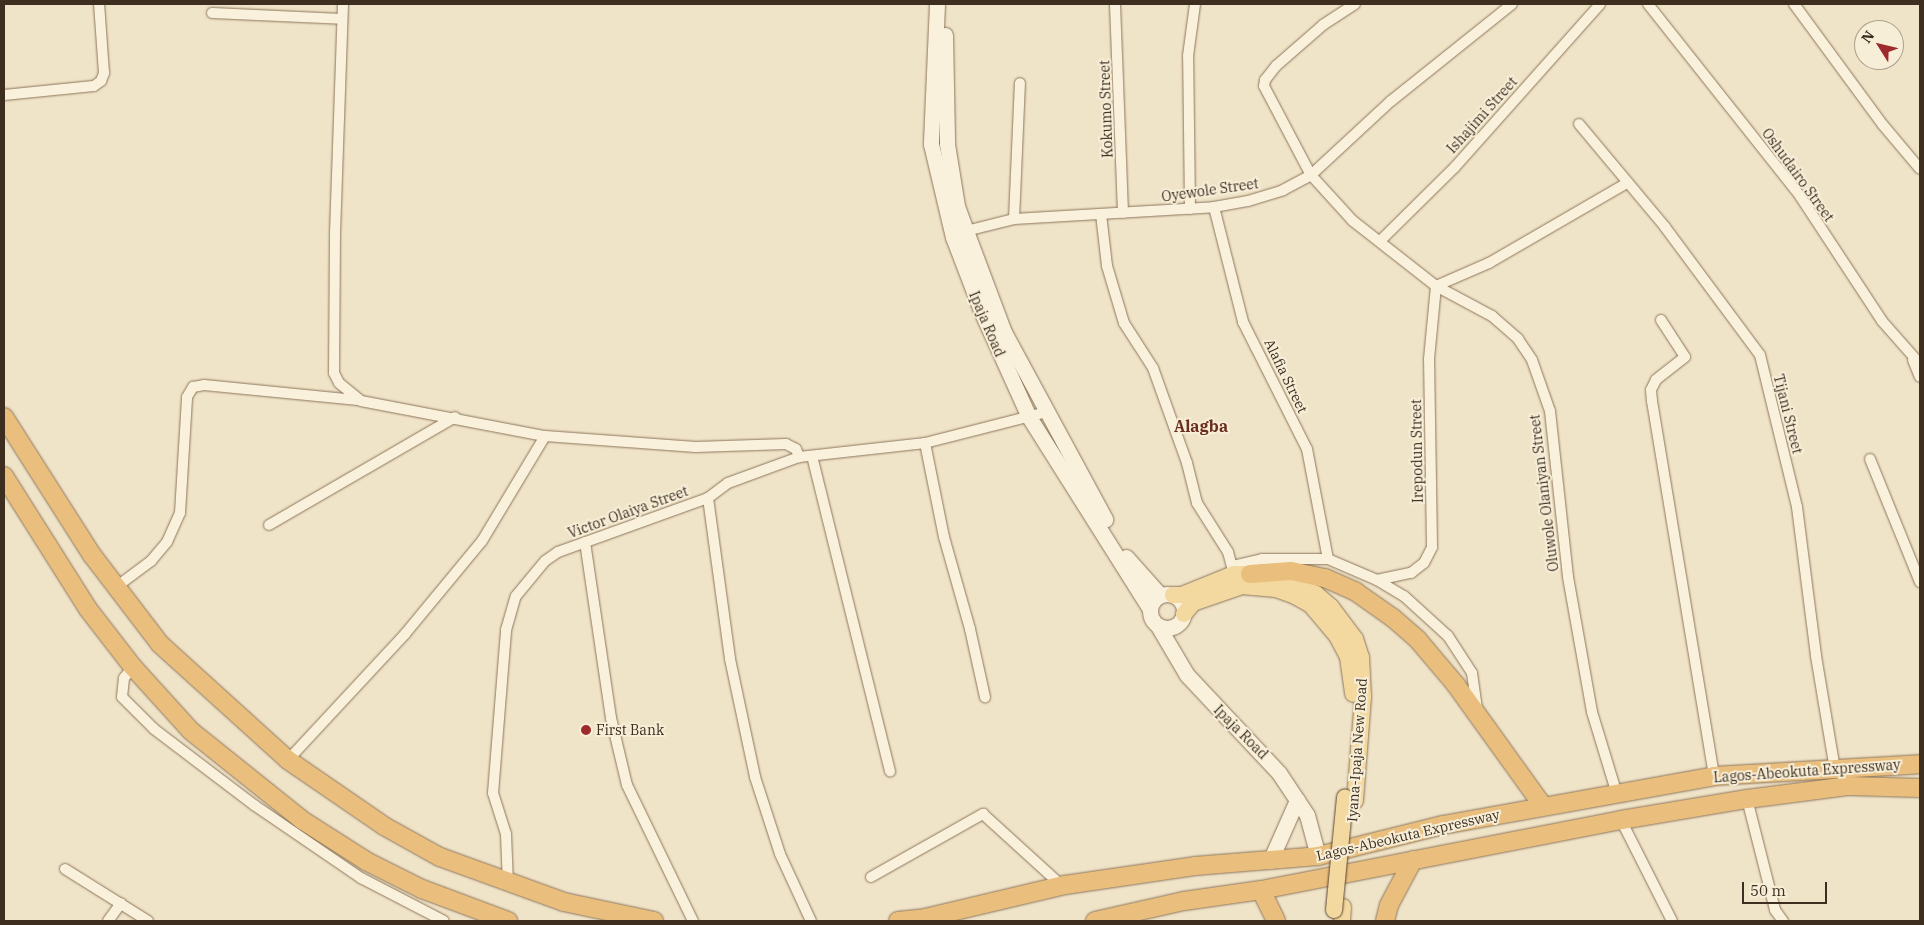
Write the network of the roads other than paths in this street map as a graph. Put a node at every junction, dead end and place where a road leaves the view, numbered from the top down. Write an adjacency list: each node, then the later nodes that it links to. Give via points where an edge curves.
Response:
1 (99, 4): 15 (street, via 104,73 101,81 94,86)
2 (343, 4): 13 (street)
3 (937, 4): 35 (main road, Ipaja Road, via 931,144 944,205 982,313)
4 (947, 4): 25 (main road, Ipaja Road, via 944,92 947,144 956,198)
5 (1115, 4): 22 (street, Kokumo Street)
6 (1195, 4): 21 (street, via 1188,56)
7 (1355, 4): 18 (street, Oluwole Olaniyan Street, via 1323,24 1265,80 1264,86)
8 (1512, 4): 18 (street, Oyewole Street, via 1391,101)
9 (1600, 4): 26 (street, Ishajimi Street, via 1455,167)
10 (1648, 4): 29 (street, Oshudairo Street, via 1800,196 1854,281)
11 (1794, 4): 17 (street, via 1883,125)
12 (212, 13): 13 (street)
13 (342, 19): 31 (street, via 334,373 339,383)
14 (1020, 83): 24 (street)
15 (4, 95)
16 (1579, 124): 19 (street, Tijani Street)
17 (1920, 169)
18 (1311, 175): 20 (street, Oyewole Street, via 1267,196); 26 (street, Oluwole Olaniyan Street, via 1353,221)
19 (1627, 183): 27 (street, via 1489,263); 60 (street, Tijani Street, via 1665,226 1760,354 1797,507 1816,656)
20 (1214, 207): 21 (street, Oyewole Street); 45 (street, Alafia Street, via 1243,322 1306,449)
21 (1190, 209): 22 (street, Oyewole Street)
22 (1123, 213): 23 (street, Oyewole Street)
23 (1101, 214): 24 (street, Oyewole Street); 46 (street, via 1107,266 1124,323 1153,368 1187,462 1197,503)
24 (1014, 219): 25 (street, Oyewole Street)
25 (966, 231): 32 (main road, Ipaja Road, via 1004,332)
26 (1380, 240): 27 (street, Oluwole Olaniyan Street, via 1400,261)
27 (1436, 286): 47 (street, Irepodun Street, via 1429,359 1432,547 1424,563 1411,573); 64 (street, Oluwole Olaniyan Street, via 1492,316 1518,339 1532,360 1550,411 1568,577 1592,712)
28 (1661, 320): 62 (street, via 1685,356 1656,380 1651,390)
29 (1917, 362): 30 (street, Oshudairo Street)
30 (1920, 376)
31 (361, 400): 34 (street); 49 (street, via 204,385 193,387 187,397 180,513 167,542 151,561)
32 (1047, 412): 35 (street, Victor Olaiya Street); 50 (main road, Ipaja Road, via 1125,555)
33 (4, 417): 49 (highway, via 92,556)
34 (455, 417): 36 (street); 43 (street)
35 (1029, 417): 37 (street, Victor Olaiya Street); 51 (main road, Ipaja Road)
36 (546, 436): 39 (street, via 696,447 786,444 796,449); 58 (street, via 482,541 405,634)
37 (925, 443): 38 (street, Victor Olaiya Street); 56 (street, via 944,537 970,629)
38 (812, 456): 39 (street, Victor Olaiya Street); 61 (street)
39 (799, 457): 42 (street, Victor Olaiya Street, via 728,484)
40 (1870, 459): 48 (street)
41 (4, 476): 55 (highway, via 88,609)
42 (708, 498): 44 (street, Victor Olaiya Street); 86 (street, via 730,659 756,777 780,854)
43 (268, 525)
44 (585, 542): 75 (street, Victor Olaiya Street, via 558,552 532,573 516,596 506,630 493,793 506,834); 85 (street, via 612,718 627,785)
45 (1328, 559): 46 (street, via 1262,559); 47 (street)
46 (1239, 571): 50 (main road, via 1182,595); 57 (highway, via 1291,571 1325,578 1356,592 1418,640); 67 (main road, Iyana-Ipaja New Road, via 1286,580 1316,594 1331,607 1355,639 1361,657 1364,697)
47 (1378, 580): 57 (street, via 1404,596 1448,636 1472,674)
48 (1920, 582)
49 (115, 585): 58 (highway, via 160,644)
50 (1167, 595): 51 (main road); 52 (main road, via 1183,604)
51 (1150, 608): 53 (main road, via 1151,618)
52 (1181, 619): 53 (main road, via 1168,628); 54 (main road); 67 (main road, Iyana-Ipaja New Road, via 1193,603 1242,586 1276,589 1295,596 1311,605 1326,620 1348,657 1353,684)
53 (1158, 626): 54 (main road, Ipaja Road)
54 (1182, 666): 66 (main road, Ipaja Road, via 1210,701 1259,749)
55 (133, 667): 82 (street, via 124,678 122,697 154,729 361,878); 83 (highway, via 191,731 302,820 366,861 422,889)
56 (984, 697)
57 (1477, 713): 68 (highway)
58 (288, 760): 75 (highway, via 384,826 440,857)
59 (1920, 764): 60 (highway, Lagos-Abeokuta Expressway)
60 (1835, 770): 62 (highway, Lagos-Abeokuta Expressway)
61 (890, 771)
62 (1714, 776): 64 (highway, Lagos-Abeokuta Expressway)
63 (1920, 788): 65 (highway, Lagos-Abeokuta Expressway, via 1849,786)
64 (1616, 791): 68 (highway, Lagos-Abeokuta Expressway)
65 (1747, 799): 69 (highway, Lagos-Abeokuta Expressway); 92 (street, via 1775,910)
66 (1297, 800): 70 (main road, Ipaja Road, via 1312,826); 72 (main road)
67 (1350, 800): 79 (main road, Iyana-Ipaja New Road, bridge)
68 (1543, 806): 70 (highway, Lagos-Abeokuta Expressway, via 1443,825)
69 (1621, 820): 71 (highway, Lagos-Abeokuta Expressway); 91 (street)
70 (1318, 856): 72 (highway, Lagos-Abeokuta Expressway)
71 (1413, 860): 77 (highway, Lagos-Abeokuta Expressway); 90 (highway, via 1389,904)
72 (1270, 861): 76 (highway, Lagos-Abeokuta Expressway, via 1195,866)
73 (65, 869): 78 (street)
74 (871, 876): 76 (street, via 963,829 983,814)
75 (508, 884): 84 (highway, via 564,902)
76 (1062, 886): 87 (highway, Lagos-Abeokuta Expressway, via 925,918)
77 (1261, 890): 88 (highway, Lagos-Abeokuta Expressway, via 1184,901); 89 (highway)
78 (121, 903): 80 (street); 81 (street)
79 (1338, 915)
80 (108, 921)
81 (148, 921)
82 (444, 921)
83 (508, 921)
84 (654, 921)
85 (693, 921)
86 (811, 921)
87 (898, 921)
88 (1095, 921)
89 (1276, 921)
90 (1384, 921)
91 (1672, 921)
92 (1783, 921)

